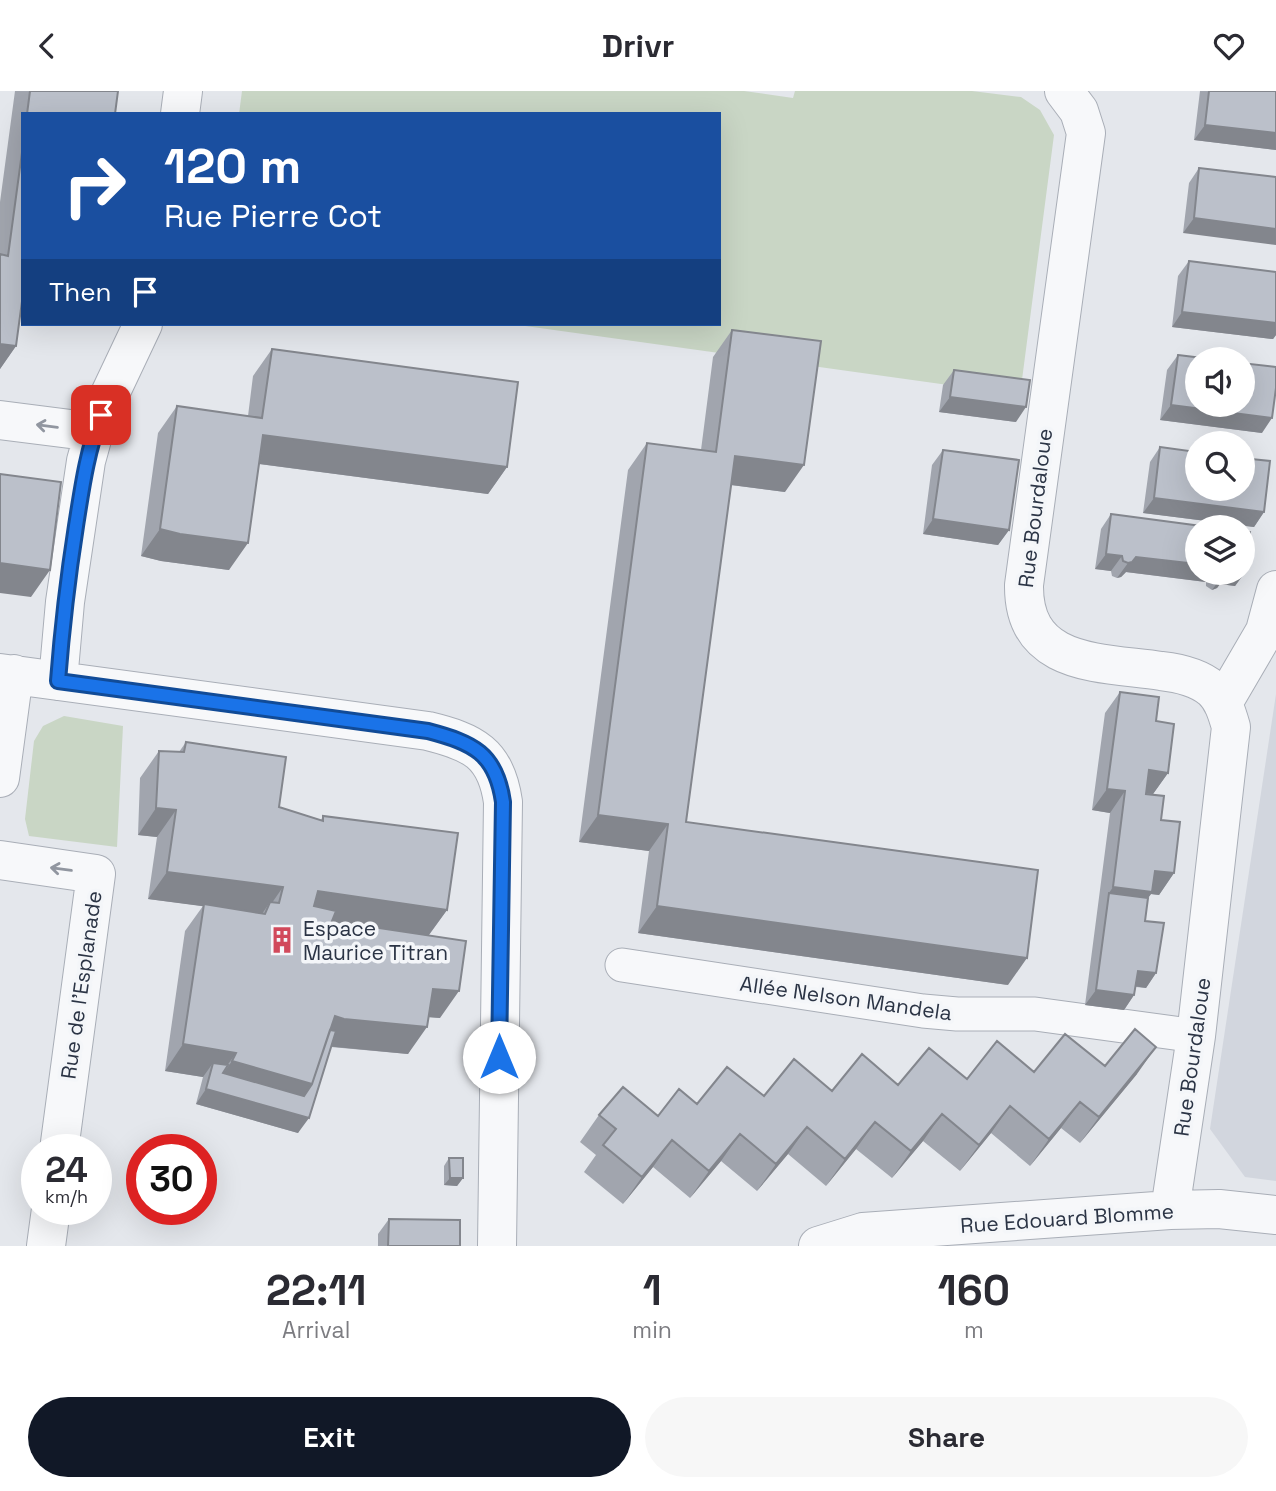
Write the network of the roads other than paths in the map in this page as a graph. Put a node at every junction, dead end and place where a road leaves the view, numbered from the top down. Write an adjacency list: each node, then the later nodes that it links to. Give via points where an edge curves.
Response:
1 (183, 91): 3 (street)
2 (1065, 91): 10 (street, Rue Bourdaloue, via 1079,111 1086,133 1024,604 1032,627 1047,645 1069,657 1198,679)
3 (180, 112)
4 (142, 326): 6 (street)
5 (0, 420): 6 (street, one-way to 5)
6 (94, 432): 9 (street, via 68,490)
7 (1276, 590): 10 (street, via 1265,631)
8 (7, 673): 9 (street); 11 (street)
9 (58, 681): 20 (street, via 428,731 467,745 494,766 503,802)
10 (1223, 703): 14 (street, Rue Bourdaloue, via 1231,727 1230,745)
11 (0, 778)
12 (0, 860): 15 (street, Rue de l'Esplanade, one-way to 12, via 96,874)
13 (622, 965): 14 (street, Allée Nelson Mandela, via 923,1011 1035,1014)
14 (1196, 1036): 16 (street, Rue Bourdaloue)
15 (61, 1134)
16 (1170, 1210): 17 (street, Rue Edouard Blomme); 21 (street, Rue Edouard Blomme, via 863,1233)
17 (1276, 1215)
18 (49, 1225): 19 (street)
19 (46, 1246)
20 (497, 1246)
21 (818, 1246)

